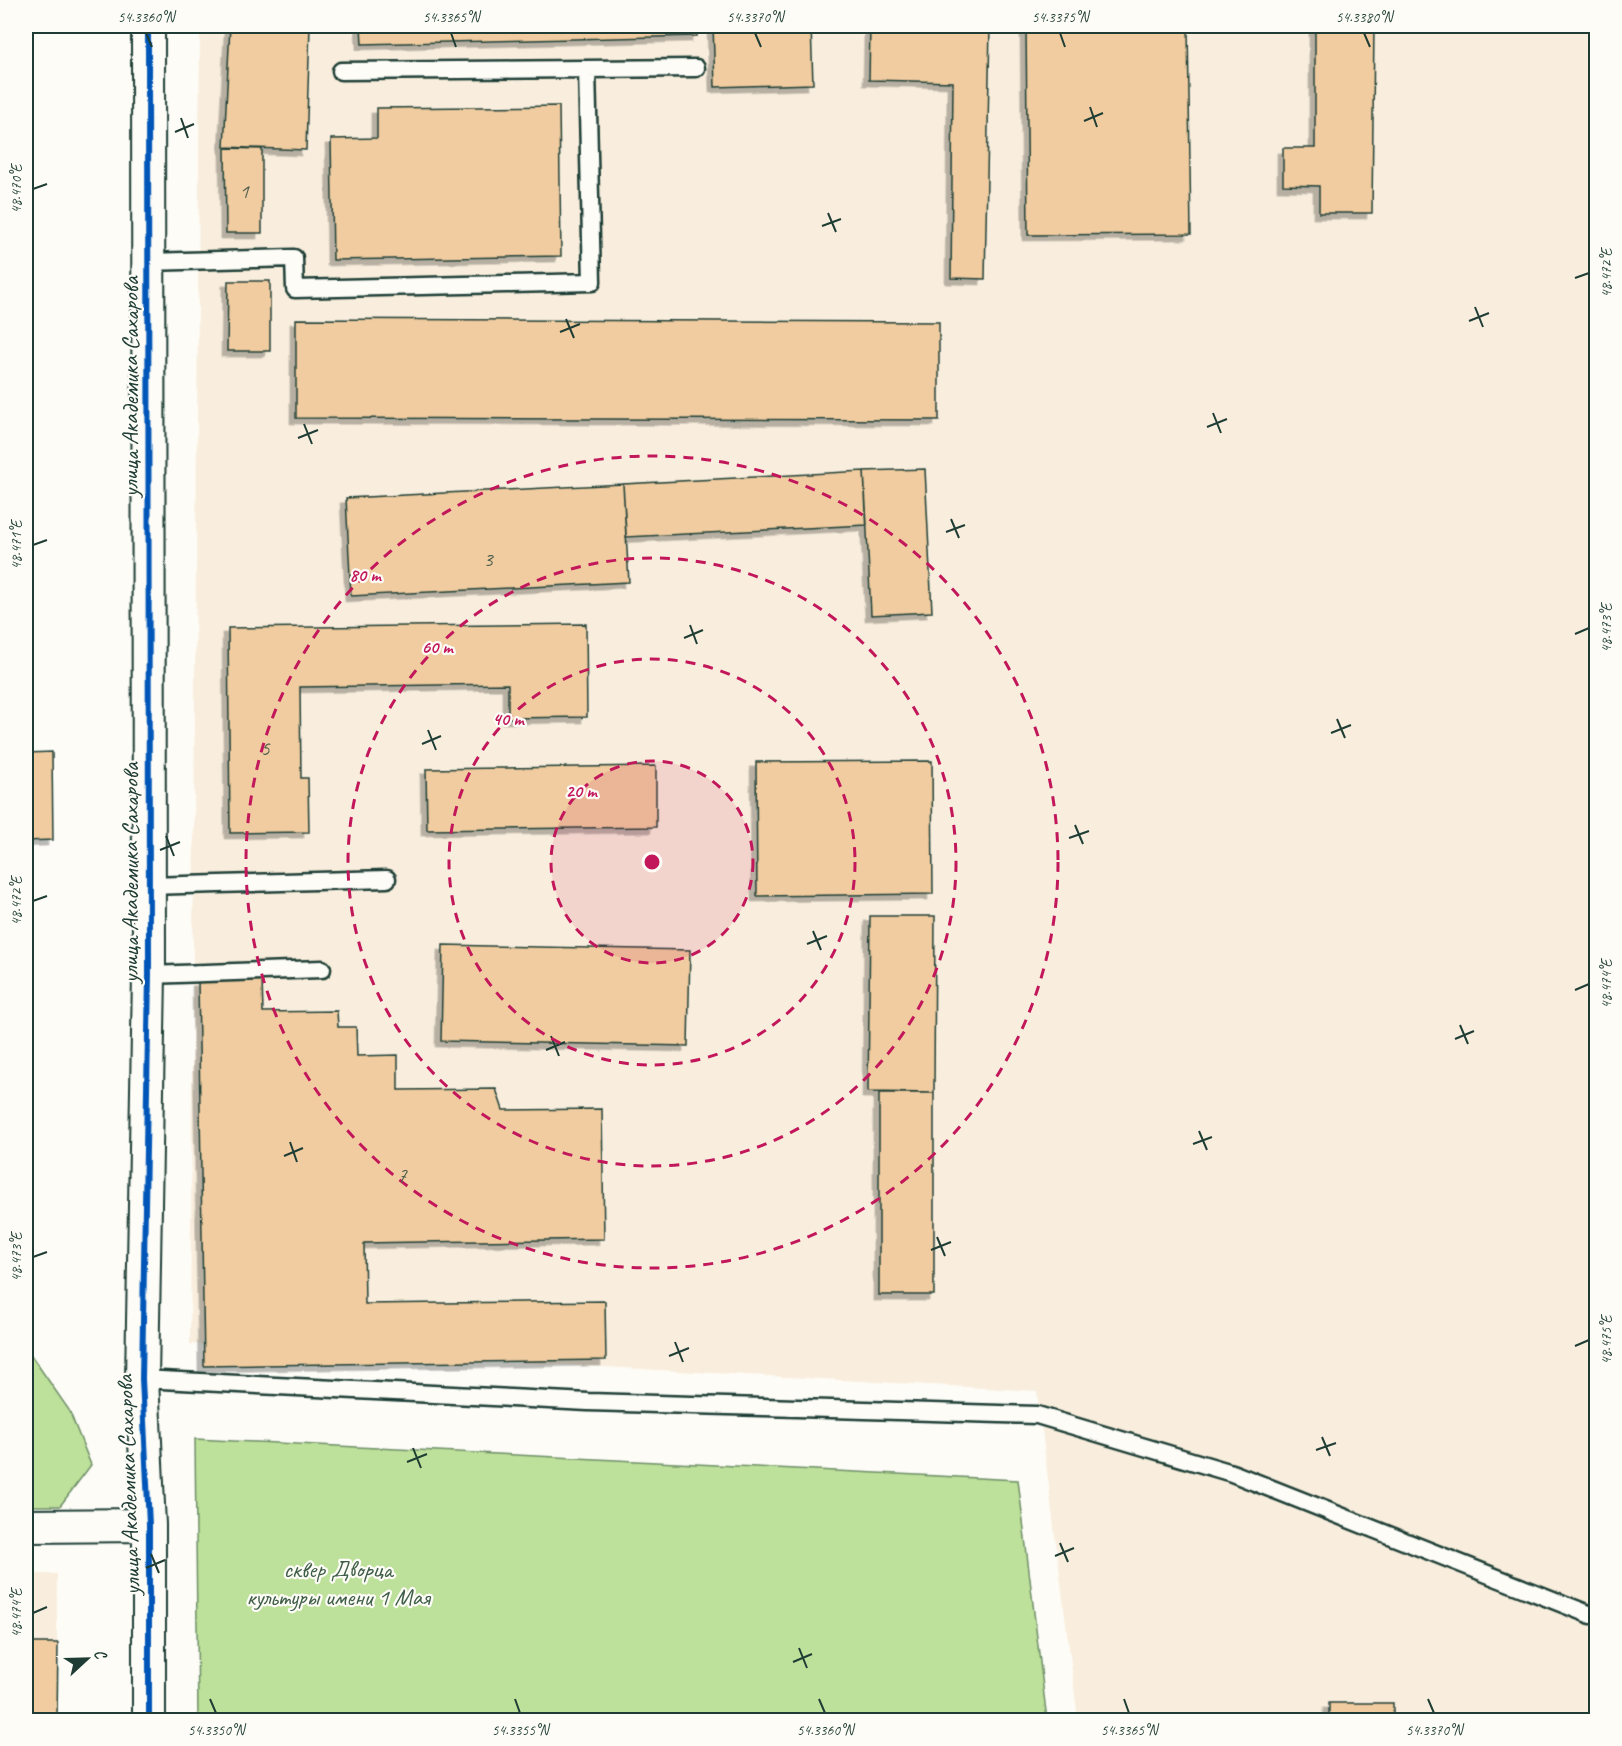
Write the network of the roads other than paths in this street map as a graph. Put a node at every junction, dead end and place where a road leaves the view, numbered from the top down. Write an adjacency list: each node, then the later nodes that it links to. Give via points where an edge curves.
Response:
1 (148, 26): 5 (street, улица Академика Сахарова)
2 (696, 68): 3 (lane)
3 (587, 69): 4 (lane); 5 (lane, via 592,282 295,288 294,258)
4 (341, 71)
5 (148, 262): 7 (street, улица Академика Сахарова)
6 (387, 879): 7 (lane)
7 (148, 886): 9 (street, улица Академика Сахарова)
8 (321, 969): 9 (lane)
9 (149, 975): 10 (street, улица Академика Сахарова)
10 (142, 1379): 11 (street, улица Академика Сахарова); 13 (lane, via 588,1402 1037,1415 1232,1473)
11 (149, 1525): 12 (street); 14 (street, улица Академика Сахарова)
12 (26, 1526)
13 (1596, 1614)
14 (149, 1720)

